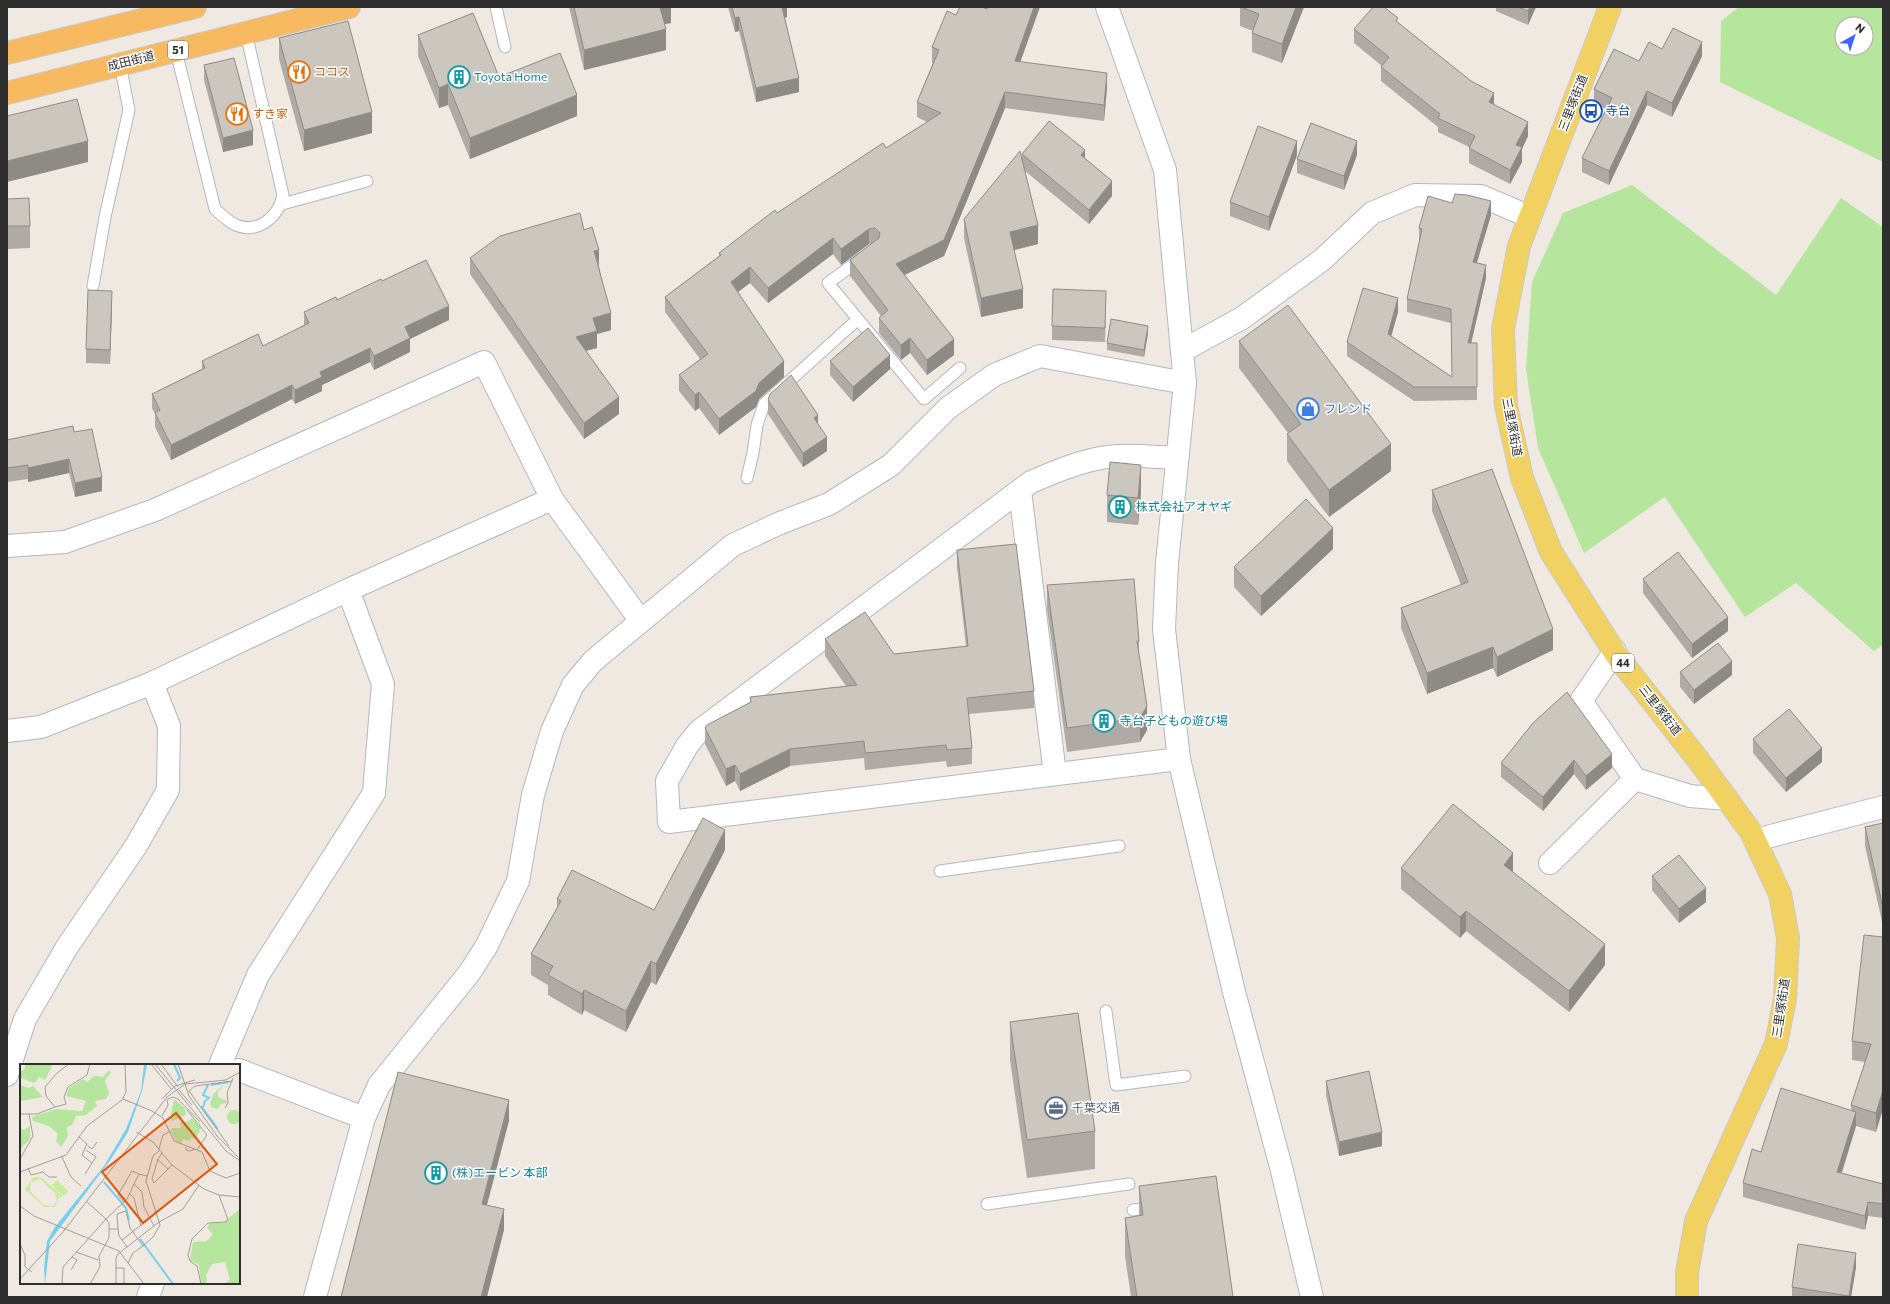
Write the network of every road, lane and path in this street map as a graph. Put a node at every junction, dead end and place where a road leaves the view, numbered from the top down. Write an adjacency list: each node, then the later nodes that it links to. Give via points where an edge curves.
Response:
1 (195, 7): 9 (highway)
2 (349, 7): 6 (highway, 成田街道 / 51)
3 (496, 7): 7 (lane)
4 (1107, 7): 18 (street, via 1165,170)
5 (1610, 7): 14 (main road, 三里塚街道 / 44)
6 (246, 33): 8 (highway, 成田街道 / 51); 13 (lane, via 283,196)
7 (505, 47)
8 (176, 51): 10 (highway, 成田街道 / 51); 13 (lane, via 215,209 233,224 251,228 269,221 280,210)
9 (7, 53)
10 (120, 64): 11 (highway, 成田街道 / 51); 16 (lane, via 129,110 105,217)
11 (7, 93)
12 (367, 180): 13 (lane)
13 (282, 204)
14 (1530, 217): 18 (street, via 1481,196 1415,195 1372,213 1322,260 1242,318); 28 (main road, 三里塚街道 / 44, via 1519,246 1503,329 1506,406 1522,478 1551,552)
15 (873, 250): 17 (lane, via 828,283)
16 (93, 286)
17 (858, 319): 19 (lane, via 924,400); 22 (lane, via 764,404 757,425)
18 (1182, 351): 20 (street)
19 (960, 368)
20 (1185, 382): 21 (street); 27 (street, via 1040,356 994,375 948,408 891,465 828,504 733,545)
21 (1176, 458): 23 (street, via 1096,458 1031,482); 31 (street, via 1164,629)
22 (747, 478)
23 (1020, 491): 32 (street); 32 (street, via 699,731 687,746 667,781 669,822)
24 (552, 499): 25 (street, via 484,362 155,510 65,542); 26 (street); 27 (street)
25 (7, 546)
26 (348, 590): 29 (street); 41 (street, via 383,684 374,793 258,975)
27 (641, 621): 45 (street, via 593,661 573,685 552,731 533,795 518,881 486,946 470,972 379,1085)
28 (1615, 651): 33 (street, via 1581,701); 34 (main road, 三里塚街道 / 44)
29 (152, 682): 30 (street, via 41,727); 43 (street, via 169,726 168,790 136,846 67,946 25,1019)
30 (7, 731)
31 (1179, 759): 32 (street); 53 (street, via 1234,992 1281,1167)
32 (1054, 774)
33 (1635, 778): 34 (street, via 1690,796); 38 (street)
34 (1727, 799): 36 (main road, 三里塚街道 / 44)
35 (1883, 807): 36 (street)
36 (1755, 840): 54 (main road, 三里塚街道 / 44, via 1780,894 1788,938 1785,999 1776,1044 1696,1221 1687,1273)
37 (1120, 846): 39 (lane)
38 (1550, 863)
39 (940, 871)
40 (1106, 1011): 44 (lane, via 1116,1085)
41 (227, 1064)
42 (240, 1071): 45 (street)
43 (7, 1075)
44 (1186, 1076)
45 (364, 1118): 52 (street)
46 (1129, 1184): 47 (lane)
47 (987, 1204)
48 (1164, 1206): 49 (lane)
49 (1133, 1210)
50 (153, 1284): 51 (street)
51 (148, 1297)
52 (315, 1297)
53 (1312, 1297)
54 (1686, 1297)

